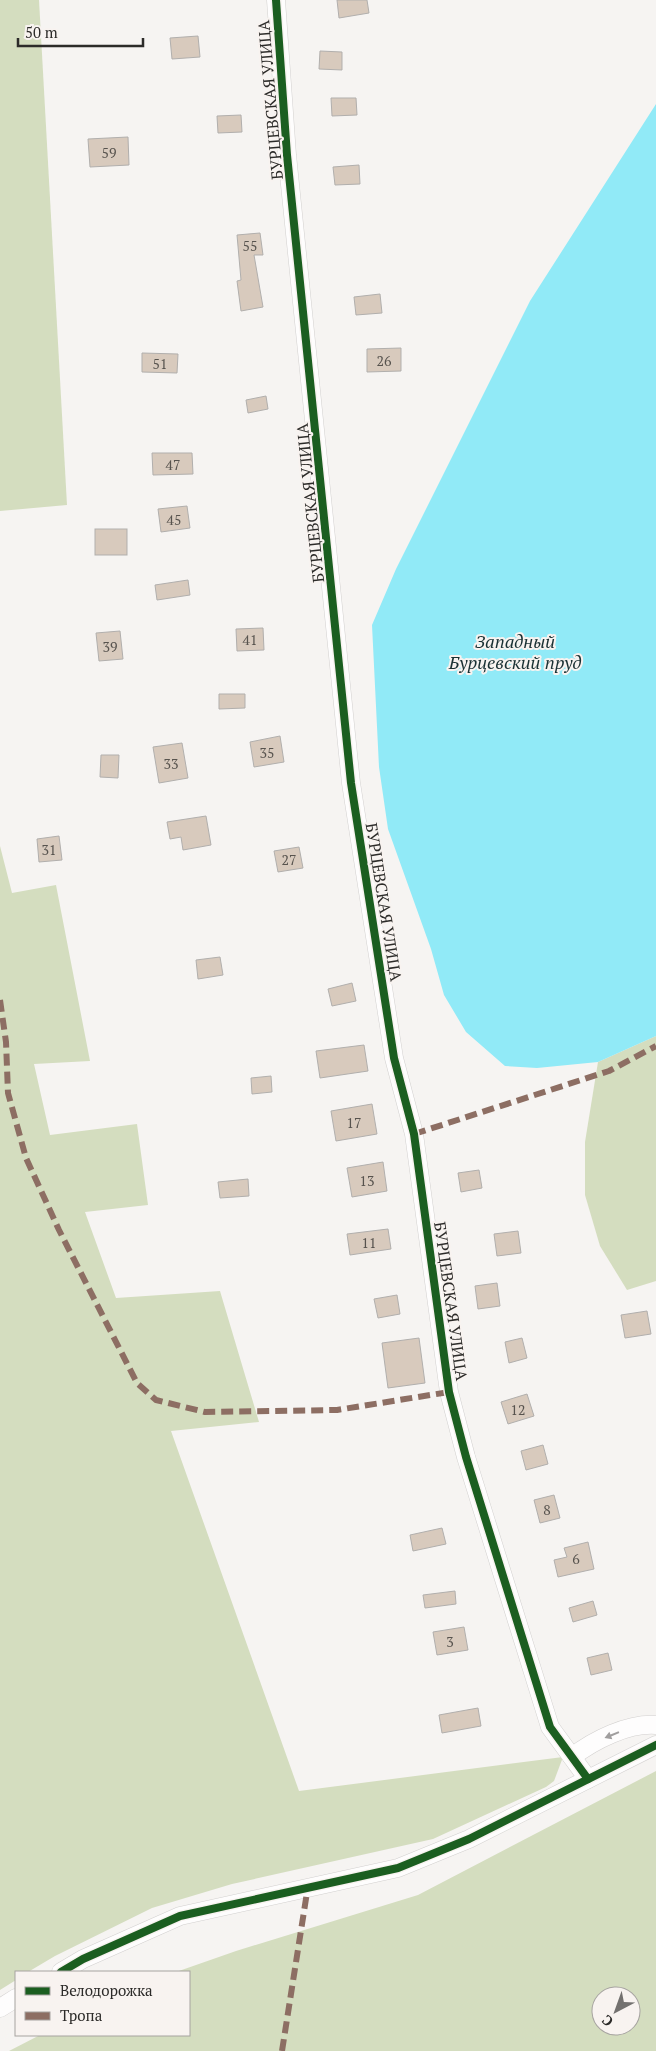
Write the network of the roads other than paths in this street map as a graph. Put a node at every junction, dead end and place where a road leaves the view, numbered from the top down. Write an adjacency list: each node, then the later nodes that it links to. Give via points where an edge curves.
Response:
1 (276, 0): 4 (street, БУРЦЕВСКАЯ УЛИЦА, via 287,155 351,783 394,1058 414,1134 449,1392 550,1728)
2 (656, 1725): 4 (street, one-way to 4, via 645,1724 620,1732 589,1744)
3 (656, 1745): 5 (street)
4 (572, 1757): 5 (street, БУРЦЕВСКАЯ УЛИЦА)
5 (588, 1779): 6 (street, via 469,1839 398,1868 180,1916)
6 (63, 1971)
7 (15, 1999): 8 (street)
8 (0, 2008)

